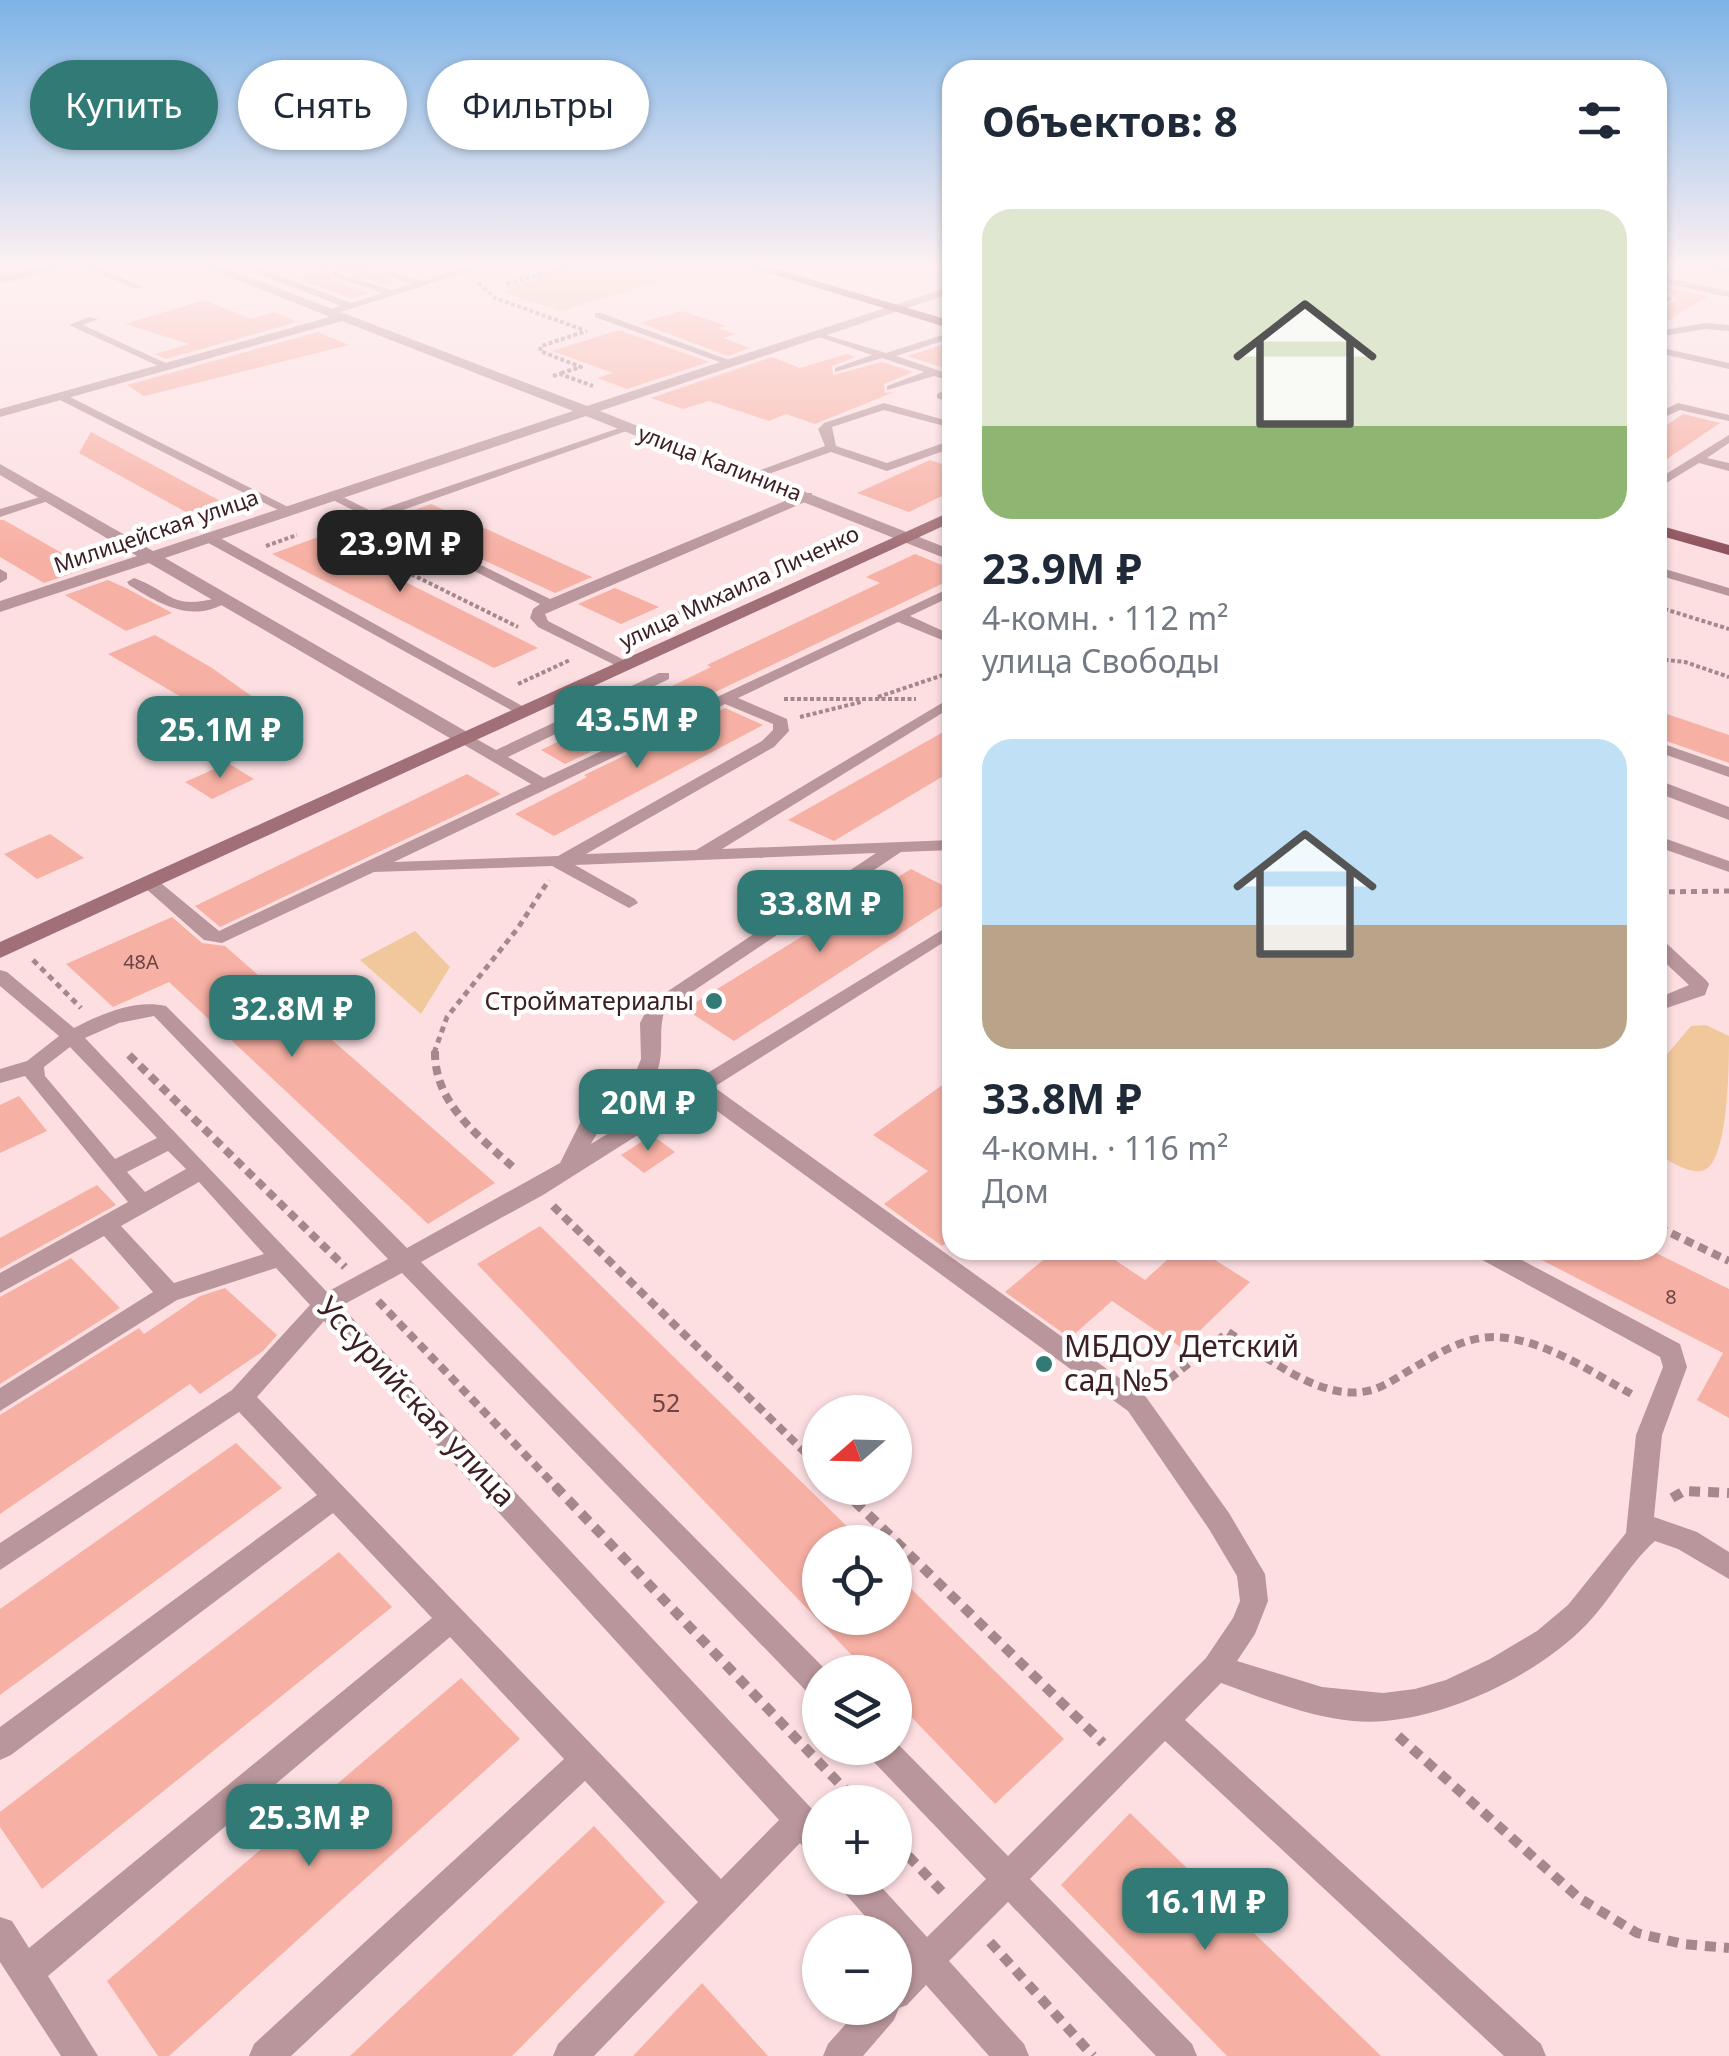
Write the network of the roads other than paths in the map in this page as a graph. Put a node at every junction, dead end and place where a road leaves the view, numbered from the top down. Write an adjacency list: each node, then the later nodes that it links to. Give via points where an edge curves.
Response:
1 (156, 361): 9 (lane)
2 (183, 361): 9 (street)
3 (461, 361): 17 (street, улица Калинина)
4 (726, 361): 8 (lane)
5 (738, 361): 8 (street, Милицейская улица)
6 (866, 361): 10 (lane)
7 (901, 361): 11 (lane)
8 (732, 363): 17 (street, Милицейская улица)
9 (167, 366): 14 (street)
10 (839, 370)
11 (934, 372): 12 (lane); 13 (lane)
12 (942, 375)
13 (891, 388)
14 (60, 396): 19 (street); 34 (lane)
15 (1667, 403): 16 (lane)
16 (1678, 406): 18 (lane); 20 (lane)
17 (588, 412): 22 (street, улица Калинина); 31 (street, Милицейская улица)
18 (1667, 412)
19 (0, 413)
20 (1729, 418)
21 (942, 421): 24 (lane, via 884,406 824,429)
22 (629, 428): 29 (street, улица Калинина); 36 (lane)
23 (1729, 438): 26 (lane)
24 (831, 448): 25 (lane, via 887,467); 29 (lane)
25 (942, 448)
26 (1696, 459): 27 (lane); 30 (lane)
27 (1729, 467)
28 (0, 469): 33 (street)
29 (753, 475): 32 (street, улица Калинина)
30 (1667, 476)
31 (331, 496): 34 (street, Милицейская улица); 36 (lane)
32 (808, 496): 40 (street, улица Калинина); 49 (lane)
33 (51, 498): 35 (lane); 43 (street)
34 (288, 510): 39 (street, Милицейская улица)
35 (0, 513)
36 (373, 516): 49 (lane)
37 (942, 521): 40 (main road, улица Михаила Личенко)
38 (1667, 533): 41 (main road)
39 (208, 537): 43 (street, Милицейская улица); 57 (lane)
40 (908, 537): 42 (street, улица Калинина); 53 (main road, улица Михаила Личенко)
41 (1729, 550)
42 (942, 552)
43 (150, 556): 48 (street); 50 (street, Милицейская улица)
44 (1667, 574): 46 (lane)
45 (134, 582): 48 (lane, via 180,610)
46 (1729, 592)
47 (942, 596): 51 (lane)
48 (222, 601): 58 (street)
49 (550, 604): 53 (lane, via 538,612 544,624)
50 (0, 607)
51 (899, 617): 52 (lane); 62 (lane)
52 (942, 636)
53 (625, 666): 57 (main road, улица Михаила Личенко)
54 (664, 676): 60 (lane)
55 (726, 699): 69 (lane, via 781,722 781,731)
56 (942, 707): 68 (lane)
57 (526, 712): 58 (main road, улица Михаила Личенко)
58 (467, 740): 60 (lane); 72 (main road, улица Михаила Личенко)
59 (1667, 750): 61 (lane)
60 (494, 757): 62 (lane)
61 (1729, 772)
62 (544, 785): 71 (lane)
63 (1667, 790): 64 (street)
64 (1729, 814)
65 (1667, 845): 70 (lane)
66 (942, 846): 67 (lane)
67 (896, 848): 68 (lane); 84 (lane, via 657,1007 644,1078 590,1124)
68 (700, 856): 69 (lane)
69 (558, 863): 71 (lane); 73 (lane)
70 (1729, 867)
71 (368, 868): 72 (lane, via 222,938)
72 (150, 883): 75 (main road, улица Михаила Личенко)
73 (628, 903)
74 (942, 935): 82 (lane)
75 (0, 951)
76 (1667, 954): 78 (lane, via 1699,984 1698,991)
77 (0, 976): 79 (lane, Уссурийская улица)
78 (1667, 1003)
79 (72, 1038): 80 (lane); 83 (lane, Уссурийская улица); 91 (lane, via 138,1009 159,1010)
80 (34, 1066): 81 (lane); 85 (lane)
81 (0, 1076)
82 (700, 1087): 84 (lane); 103 (lane, via 1137,1404 1251,1574 1254,1601)
83 (171, 1140): 85 (lane); 86 (lane, Уссурийская улица)
84 (568, 1169): 91 (lane)
85 (112, 1170): 87 (lane)
86 (201, 1171): 87 (lane); 89 (lane, Уссурийская улица)
87 (142, 1204): 88 (lane)
88 (106, 1224): 92 (lane); 93 (lane)
89 (282, 1256): 93 (lane); 94 (lane, Уссурийская улица)
90 (1502, 1260): 98 (lane, via 1671,1351 1675,1367 1649,1434)
91 (408, 1261): 94 (lane); 102 (lane)
92 (0, 1284)
93 (169, 1294): 96 (lane)
94 (325, 1304): 95 (lane); 108 (lane, Уссурийская улица)
95 (241, 1397): 97 (lane); 99 (lane)
96 (0, 1400)
97 (334, 1497): 101 (lane); 105 (lane)
98 (1639, 1534): 100 (lane, via 1668,1531); 103 (lane, via 1567,1625 1511,1663 1422,1704 1368,1709 1317,1702)
99 (0, 1558)
100 (1729, 1566)
101 (450, 1620): 106 (lane); 115 (lane)
102 (802, 1666)
103 (1216, 1668): 104 (lane)
104 (1164, 1720): 110 (lane); 124 (lane)
105 (0, 1745)
106 (584, 1761): 112 (lane); 119 (lane)
107 (897, 1765): 110 (lane)
108 (802, 1822)
109 (802, 1837): 112 (lane)
110 (1008, 1879): 114 (lane); 123 (lane)
111 (867, 1895): 114 (lane)
112 (720, 1902): 120 (lane)
113 (0, 1933): 115 (lane)
114 (924, 1960): 116 (lane); 122 (lane)
115 (26, 1972): 118 (lane)
116 (912, 1974)
117 (867, 2025): 121 (lane)
118 (80, 2056)
119 (266, 2056)
120 (570, 2056)
121 (840, 2056)
122 (1012, 2056)
123 (1180, 2056)
124 (1529, 2056)

